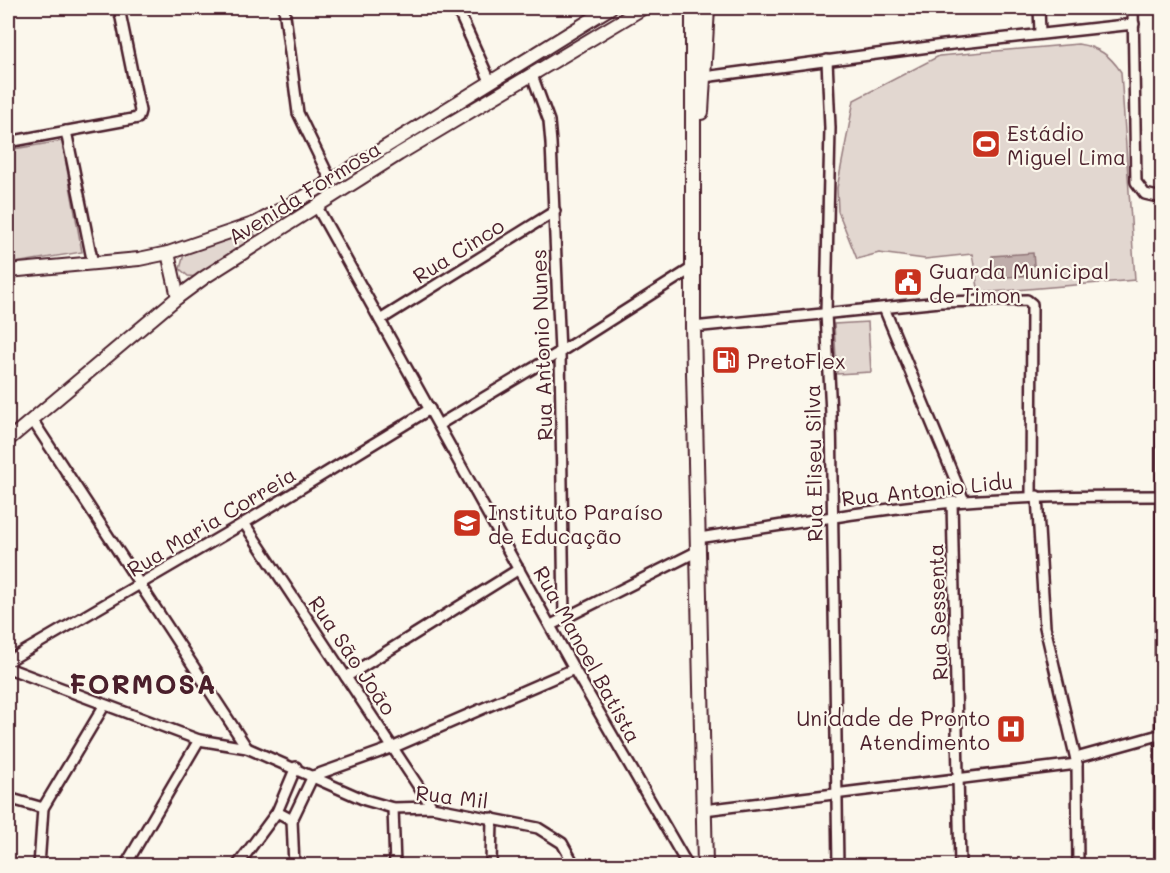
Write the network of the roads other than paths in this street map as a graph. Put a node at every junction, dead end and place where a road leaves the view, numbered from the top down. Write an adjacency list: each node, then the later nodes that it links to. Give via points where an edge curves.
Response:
1 (119, 8): 16 (street, via 139,117)
2 (284, 8): 18 (street, via 298,113)
3 (457, 8): 15 (street)
4 (610, 8): 15 (main road, Avenida Formosa)
5 (643, 8): 13 (main road, Avenida Formosa)
6 (693, 8): 19 (main road)
7 (707, 8): 14 (main road)
8 (1039, 8): 11 (street)
9 (1133, 8): 10 (street)
10 (1134, 24): 11 (street); 20 (street, via 1136,182 1145,194)
11 (1040, 33): 12 (street)
12 (827, 60): 14 (street); 31 (street, Rua Eliseu Silva, via 831,128)
13 (532, 75): 21 (main road, Avenida Formosa); 22 (street, Rua Antonio Nunes, via 549,121)
14 (704, 77): 19 (main road)
15 (490, 81): 18 (main road, Avenida Formosa)
16 (66, 131): 17 (street); 26 (street)
17 (8, 142)
18 (331, 181): 23 (main road, Avenida Formosa)
19 (694, 198): 27 (main road)
20 (1162, 198)
21 (317, 207): 24 (main road, Avenida Formosa); 32 (street, Rua Manoel Batista)
22 (555, 211): 32 (street, Rua Cinco); 35 (street, Rua Antonio Nunes)
23 (256, 223): 24 (main road); 25 (main road, Avenida Formosa)
24 (266, 237): 29 (main road, Avenida Formosa)
25 (168, 253): 26 (main road, Avenida Formosa); 29 (main road)
26 (93, 264): 28 (main road, Avenida Formosa)
27 (694, 267): 33 (main road); 35 (street)
28 (8, 272)
29 (178, 297): 37 (main road, Avenida Formosa)
30 (884, 308): 31 (street); 40 (street, via 940,302 1027,300 1032,304); 42 (street)
31 (826, 313): 33 (street); 44 (street, Rua Eliseu Silva)
32 (380, 320): 36 (street, Rua Manoel Batista)
33 (693, 327): 46 (main road)
34 (1162, 345): 41 (street)
35 (560, 352): 38 (street); 49 (street, Rua Antonio Nunes)
36 (430, 409): 38 (street, Rua Manoel Batista); 45 (street, Rua Maria Correia)
37 (33, 421): 39 (main road, Avenida Formosa); 48 (street)
38 (440, 424): 47 (street, Rua Manoel Batista)
39 (8, 440)
40 (1034, 496): 41 (street, Rua Antonio Lidu); 42 (street, Rua Antonio Lidu); 61 (street, via 1045,627)
41 (1161, 496): 56 (street)
42 (964, 501): 43 (street, Rua Antonio Lidu)
43 (952, 502): 44 (street, Rua Antonio Lidu); 64 (street, Rua Sessenta)
44 (833, 517): 46 (street, Rua Antonio Lidu); 65 (street, Rua Eliseu Silva)
45 (244, 523): 48 (street, Rua Maria Correia); 54 (street, Rua São João)
46 (698, 545): 49 (street, Rua Antonio Lidu); 70 (main road)
47 (519, 569): 50 (street, Rua Manoel Batista); 54 (street)
48 (139, 585): 51 (street, Rua Maria Correia); 60 (street)
49 (564, 618): 50 (street, Rua Antonio Lidu)
50 (551, 625): 53 (street, Rua Manoel Batista)
51 (8, 661)
52 (8, 668): 55 (street, Rua Mil)
53 (574, 669): 59 (street); 81 (street, Rua Manoel Batista)
54 (346, 677): 59 (street, Rua São João)
55 (104, 706): 58 (street, Rua Mil); 68 (street)
56 (1161, 723): 57 (street)
57 (1159, 735): 61 (street); 86 (street)
58 (199, 740): 60 (street, Rua Mil); 75 (street)
59 (394, 747): 63 (street); 67 (street, Rua São João)
60 (246, 748): 62 (street, Rua Mil)
61 (1077, 761): 64 (street); 85 (street)
62 (296, 767): 63 (street, Rua Mil); 71 (street)
63 (313, 776): 69 (street, Rua Mil, via 342,792); 73 (street)
64 (959, 777): 65 (street); 84 (street, Rua Sessenta)
65 (838, 794): 70 (street); 83 (street, Rua Eliseu Silva)
66 (8, 798): 68 (street)
67 (432, 807): 69 (street, Rua Mil); 72 (street, Rua Mil)
68 (43, 808): 74 (street)
69 (393, 808): 78 (street)
70 (704, 810): 82 (main road)
71 (277, 812): 73 (street); 76 (street)
72 (492, 818): 79 (street); 80 (street, Rua Mil, via 550,833 562,843)
73 (292, 820): 77 (street)
74 (39, 866)
75 (125, 866)
76 (237, 866)
77 (294, 866)
78 (395, 866)
79 (491, 866)
80 (575, 866)
81 (688, 866)
82 (705, 866)
83 (838, 866)
84 (960, 866)
85 (1078, 866)
86 (1160, 866)

